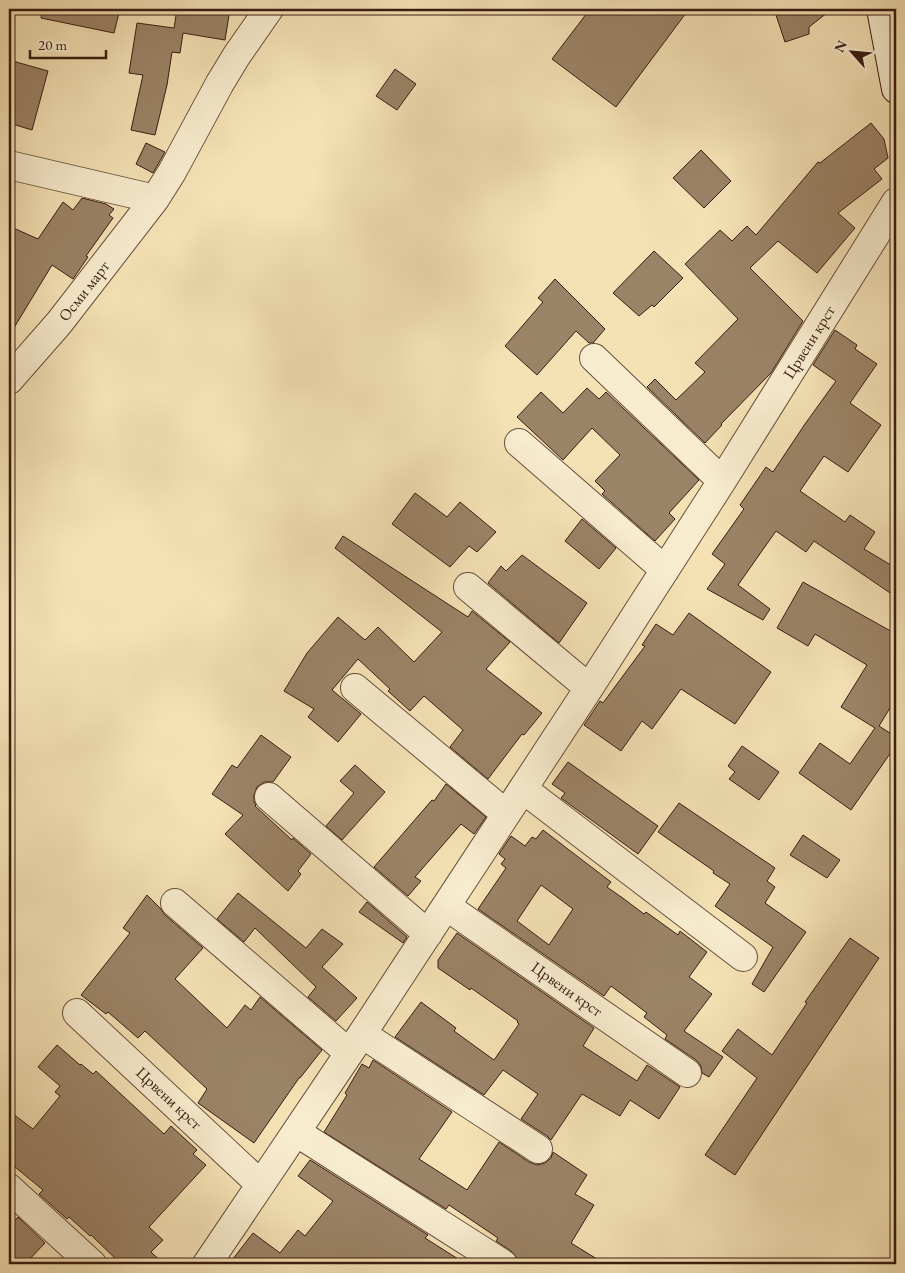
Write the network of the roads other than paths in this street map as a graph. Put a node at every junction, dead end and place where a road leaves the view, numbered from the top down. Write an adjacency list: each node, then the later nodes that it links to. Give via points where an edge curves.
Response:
1 (269, 9): 5 (street, Осми март, via 220,83)
2 (881, 9): 3 (street)
3 (896, 89)
4 (9, 165): 5 (street)
5 (154, 199): 8 (street, Осми март, via 59,323)
6 (896, 202): 10 (street, Црвени крст)
7 (594, 358): 10 (street)
8 (9, 380)
9 (519, 443): 11 (street)
10 (722, 481): 11 (street, Црвени крст)
11 (665, 570): 14 (street, Црвени крст)
12 (468, 588): 14 (street)
13 (355, 688): 17 (street)
14 (589, 688): 15 (street, Црвени крст)
15 (523, 789): 17 (street, Црвени крст); 21 (street)
16 (269, 797): 20 (street)
17 (506, 814): 19 (street, Црвени крст)
18 (176, 904): 23 (street)
19 (446, 906): 20 (street, Црвени крст); 24 (street, Црвени крст)
20 (428, 934): 23 (street, Црвени крст)
21 (743, 958)
22 (77, 1013): 27 (street, Црвени крст)
23 (355, 1043): 25 (street, Црвени крст); 26 (street)
24 (687, 1072)
25 (296, 1132): 27 (street, Црвени крст); 31 (street)
26 (538, 1149)
27 (260, 1184): 30 (street, Црвени крст)
28 (9, 1188): 29 (street)
29 (92, 1264)
30 (207, 1264)
31 (504, 1264)

